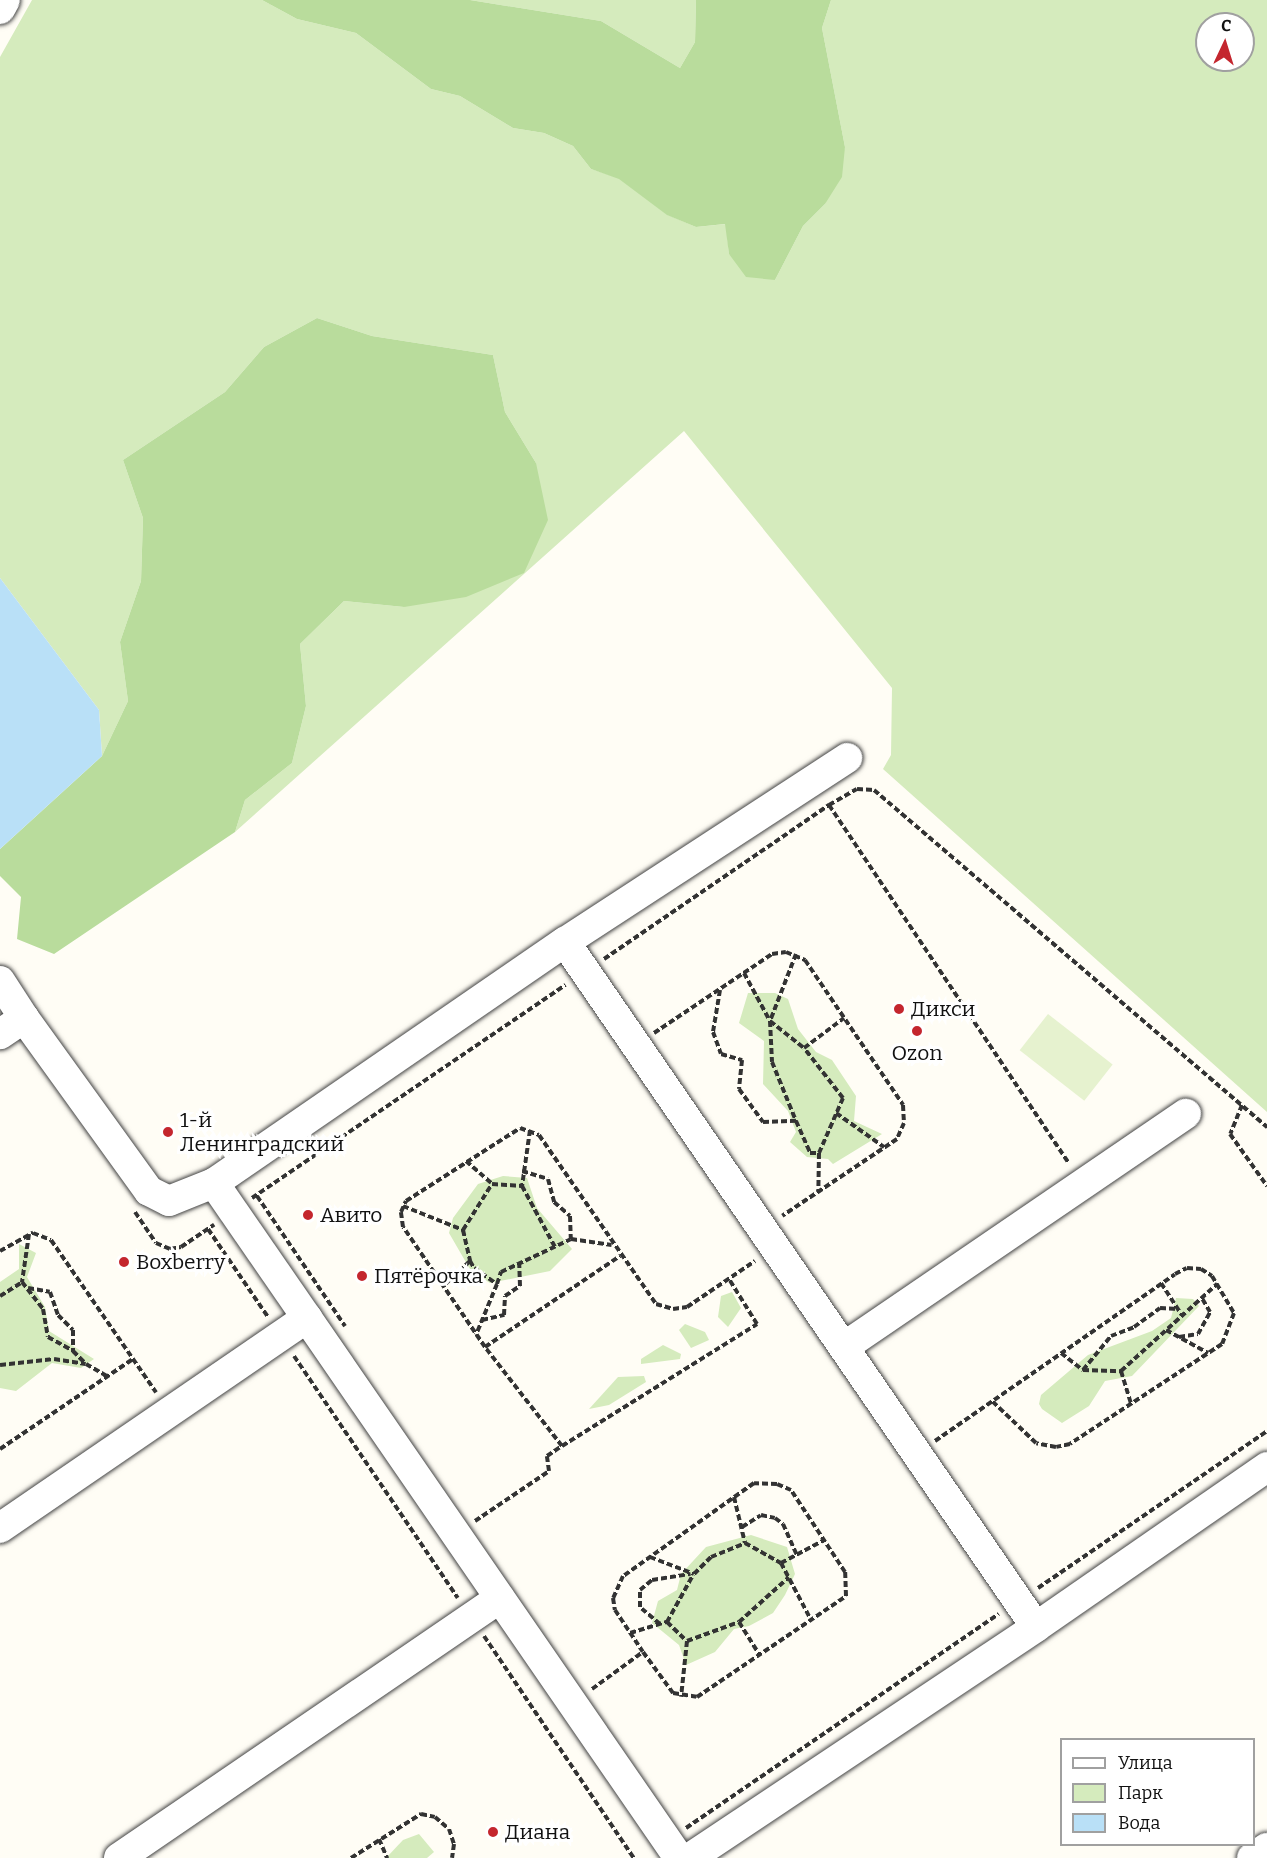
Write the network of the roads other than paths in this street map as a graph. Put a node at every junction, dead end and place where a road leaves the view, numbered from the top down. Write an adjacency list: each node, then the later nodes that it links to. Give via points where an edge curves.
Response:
1 (5, 0): 2 (street)
2 (0, 9)
3 (847, 758): 4 (street)
4 (565, 942): 9 (street); 11 (street)
5 (0, 981): 6 (street)
6 (24, 1018): 7 (street); 9 (street, via 149,1191 169,1201)
7 (0, 1034)
8 (1186, 1114): 11 (street)
9 (214, 1183): 10 (street)
10 (307, 1318): 13 (street); 14 (street)
11 (844, 1347): 15 (street)
12 (1267, 1467): 15 (street)
13 (0, 1528)
14 (500, 1598): 17 (street); 18 (street)
15 (1036, 1627): 17 (street)
16 (1267, 1848): 19 (street)
17 (679, 1852)
18 (119, 1858)
19 (1252, 1858)

